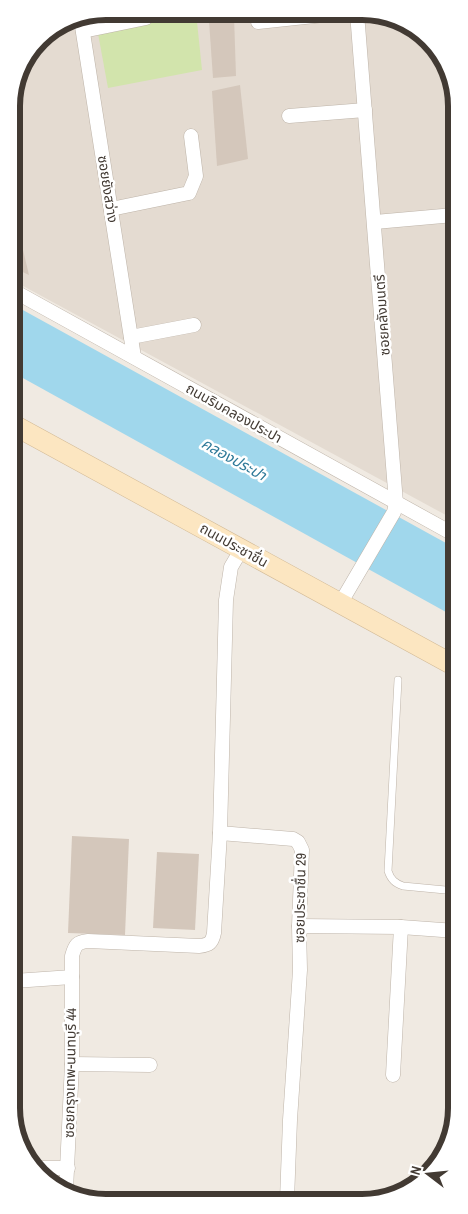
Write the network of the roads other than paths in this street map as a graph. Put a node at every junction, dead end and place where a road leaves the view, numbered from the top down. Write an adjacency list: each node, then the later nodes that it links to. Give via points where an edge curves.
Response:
1 (130, 20): 5 (street)
2 (277, 20): 4 (street)
3 (358, 20): 6 (street, ซอยคลังมนตรี)
4 (258, 22)
5 (82, 26): 9 (street, ซอยยังสว่าง)
6 (365, 110): 7 (street); 11 (street, ซอยคลังมนตรี)
7 (289, 116)
8 (191, 136): 9 (street, via 196,176 189,193)
9 (111, 208): 14 (street, ซอยยังสว่าง)
10 (448, 216): 11 (street)
11 (374, 222): 17 (street, ซอยคลังมนตรี)
12 (20, 294): 15 (street, ถนนริมคลองประปา)
13 (194, 325): 14 (street)
14 (131, 337): 15 (street, ซอยยังสว่าง)
15 (134, 357): 17 (street, ถนนริมคลองประปา)
16 (20, 428): 19 (main road, ถนนประชาชื่น)
17 (395, 507): 18 (street, ถนนริมคลองประปา); 20 (street)
18 (448, 532)
19 (241, 550): 20 (main road, ถนนประชาชื่น); 23 (street, via 231,567 226,600)
20 (340, 604): 21 (main road, ถนนประชาชื่น)
21 (448, 662)
22 (398, 680): 24 (lane, via 388,871 391,879 403,886)
23 (220, 833): 25 (street, ซอยประชาชื่น 29, via 298,842 302,850); 28 (street, ซอยกรุงเทพ-นนทบุรี 44, via 212,941 199,946 81,942 72,956)
24 (448, 889)
25 (299, 926): 26 (street); 36 (street, ซอยประชาชื่น 29, via 300,970)
26 (401, 927): 27 (street); 32 (street)
27 (448, 930)
28 (72, 977): 29 (street); 30 (street, ซอยกรุงเทพ-นนทบุรี 44)
29 (20, 981)
30 (72, 1064): 31 (street); 34 (street, ซอยกรุงเทพ-นนทบุรี 44)
31 (150, 1065)
32 (392, 1075)
33 (44, 1168): 34 (street)
34 (68, 1168): 35 (street, ซอยกรุงเทพ-นนทบุรี 44)
35 (65, 1183)
36 (287, 1194)

